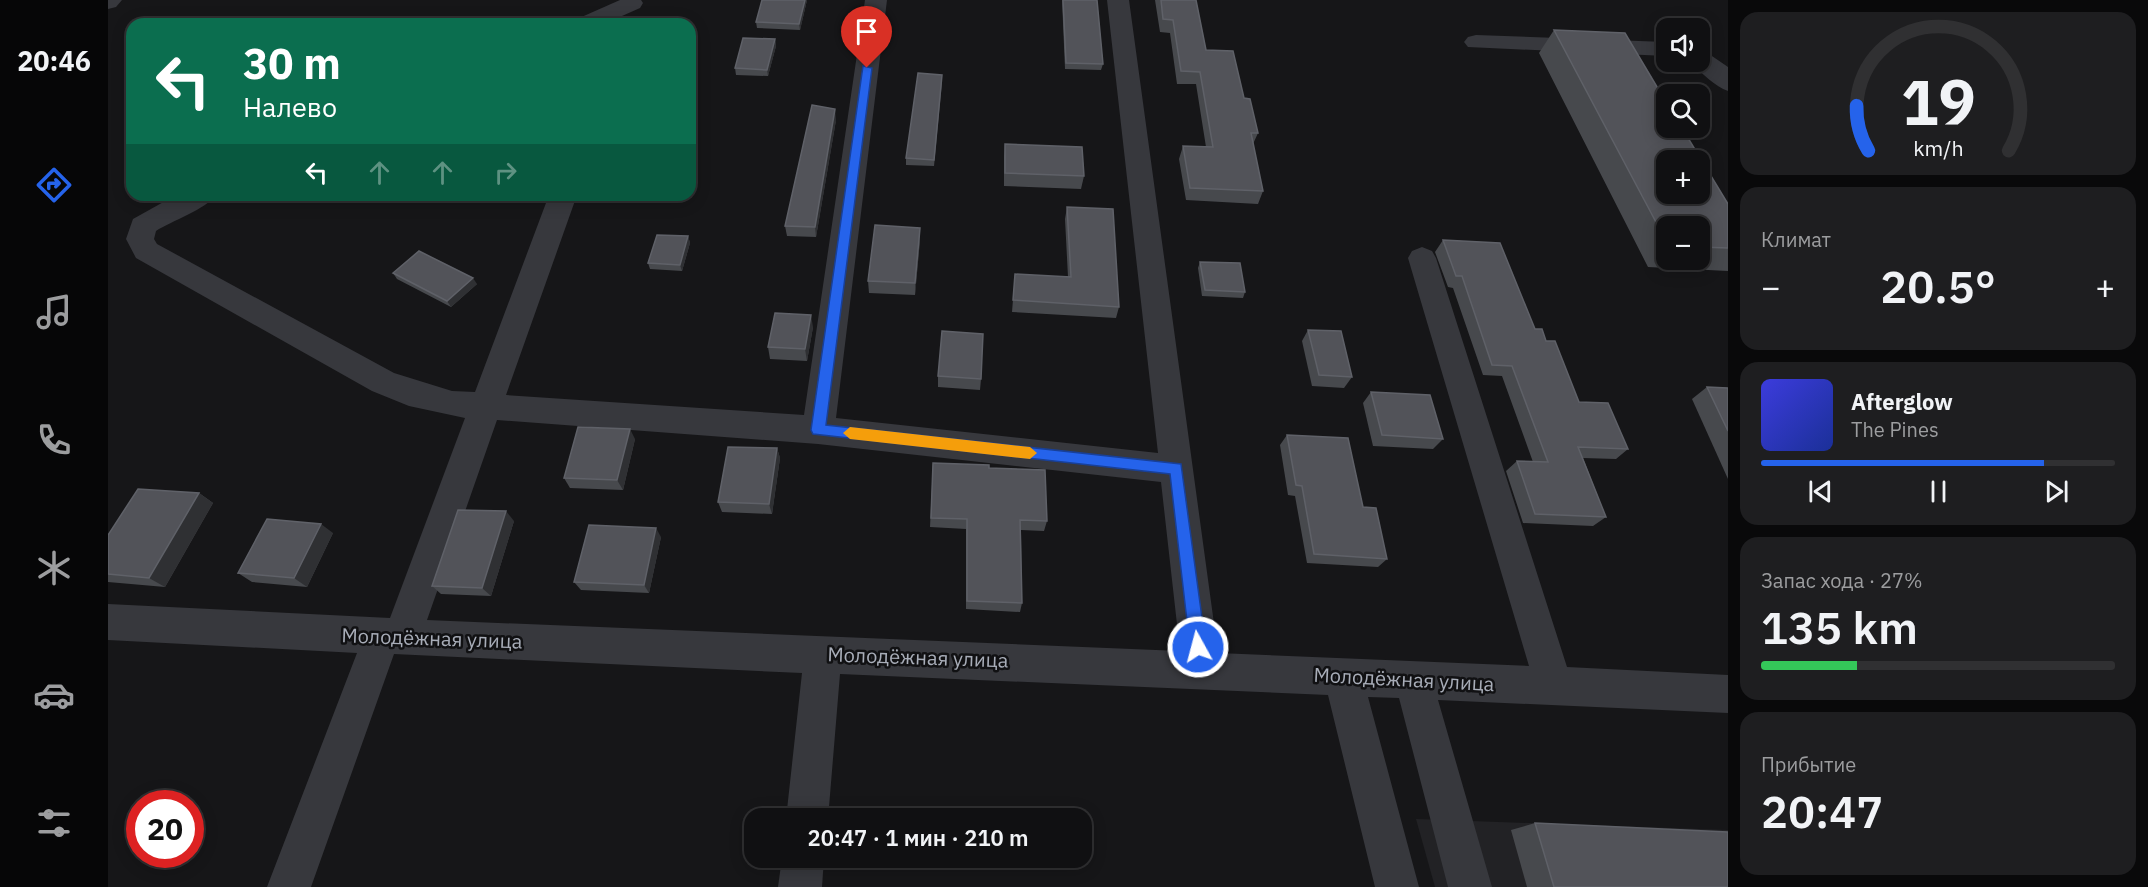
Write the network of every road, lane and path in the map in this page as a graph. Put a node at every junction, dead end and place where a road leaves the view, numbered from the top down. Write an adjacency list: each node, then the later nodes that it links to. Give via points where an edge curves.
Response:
1 (876, 0): 13 (street)
2 (1119, 0): 14 (street)
3 (630, 9): 4 (street)
4 (603, 18)
5 (1476, 42): 6 (street)
6 (1656, 49)
7 (1710, 66): 8 (street)
8 (1728, 83)
9 (188, 201): 12 (street, via 143,226 140,239 146,251 383,382 452,404)
10 (561, 201): 12 (street)
11 (1422, 258): 21 (street)
12 (486, 407): 13 (street); 16 (street)
13 (818, 430): 14 (street)
14 (1176, 469): 18 (street)
15 (108, 622): 16 (street, Молодёжная улица)
16 (392, 637): 17 (street, Молодёжная улица); 25 (street)
17 (823, 654): 18 (street, Молодёжная улица); 23 (street)
18 (1201, 669): 19 (street, Молодёжная улица)
19 (1343, 676): 20 (street, Молодёжная улица); 27 (street)
20 (1413, 679): 21 (street, Молодёжная улица); 28 (street)
21 (1554, 686): 22 (street, Молодёжная улица)
22 (1728, 694)
23 (808, 808)
24 (802, 868): 26 (street)
25 (289, 887)
26 (800, 887)
27 (1397, 887)
28 (1470, 887)

